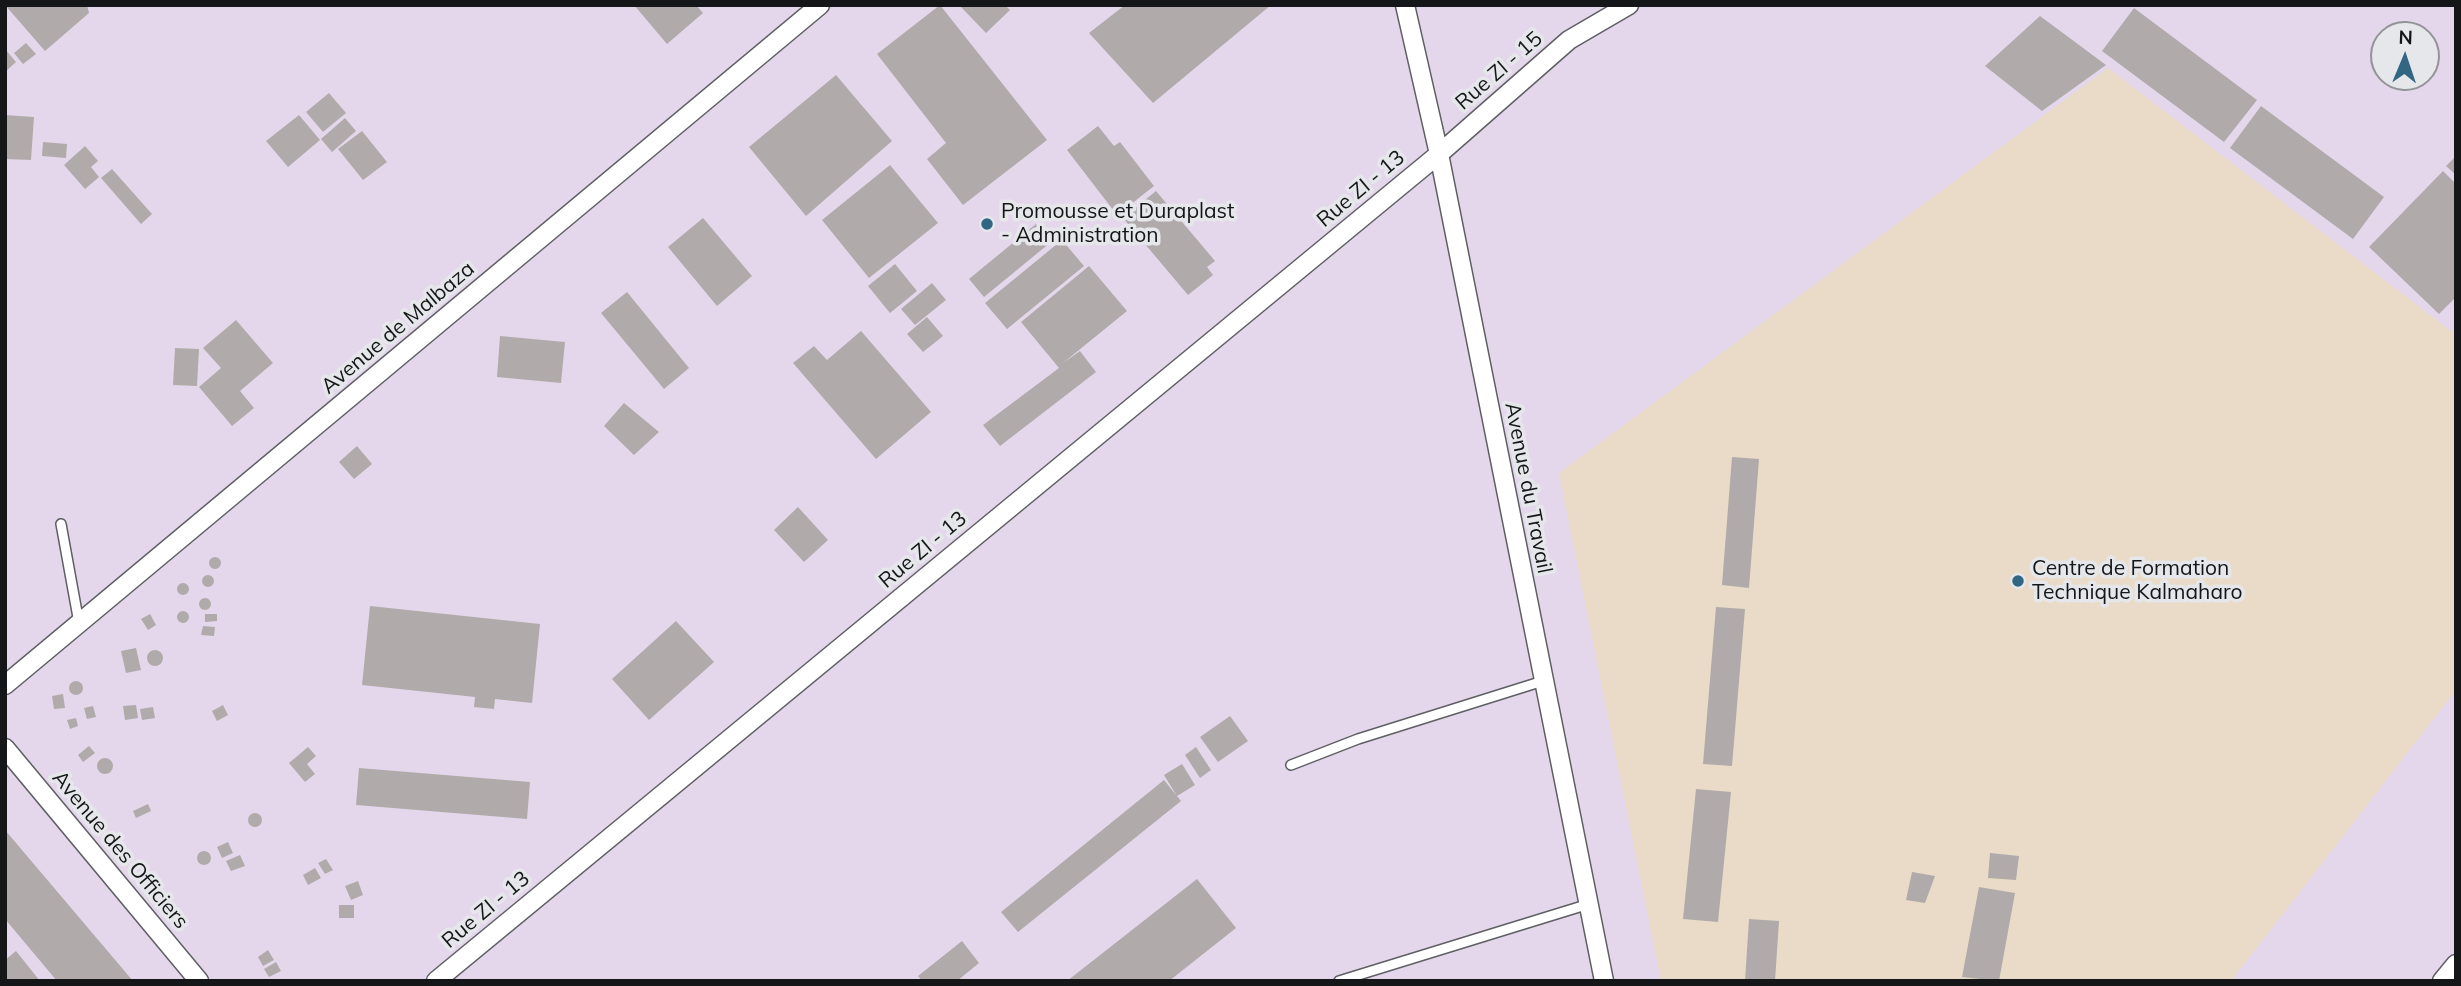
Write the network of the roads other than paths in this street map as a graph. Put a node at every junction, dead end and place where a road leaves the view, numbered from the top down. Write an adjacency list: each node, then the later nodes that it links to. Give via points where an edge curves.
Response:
1 (820, 5): 6 (street, Avenue de Malbaza)
2 (1405, 5): 4 (street, Avenue du Travail)
3 (1629, 5): 4 (street, Rue ZI - 15, via 1569,40)
4 (1439, 153): 7 (street, Avenue du Travail); 14 (street, Rue ZI - 13)
5 (61, 524): 6 (lane)
6 (79, 623): 8 (street, Avenue de Malbaza)
7 (1543, 681): 10 (lane); 11 (street, Avenue du Travail)
8 (5, 685)
9 (5, 748): 13 (street, Avenue des Officiers)
10 (1291, 765)
11 (1588, 904): 15 (lane); 16 (street, Avenue du Travail)
12 (2456, 964): 17 (street)
13 (199, 981)
14 (436, 981)
15 (1339, 981)
16 (1604, 981)
17 (2442, 981)

